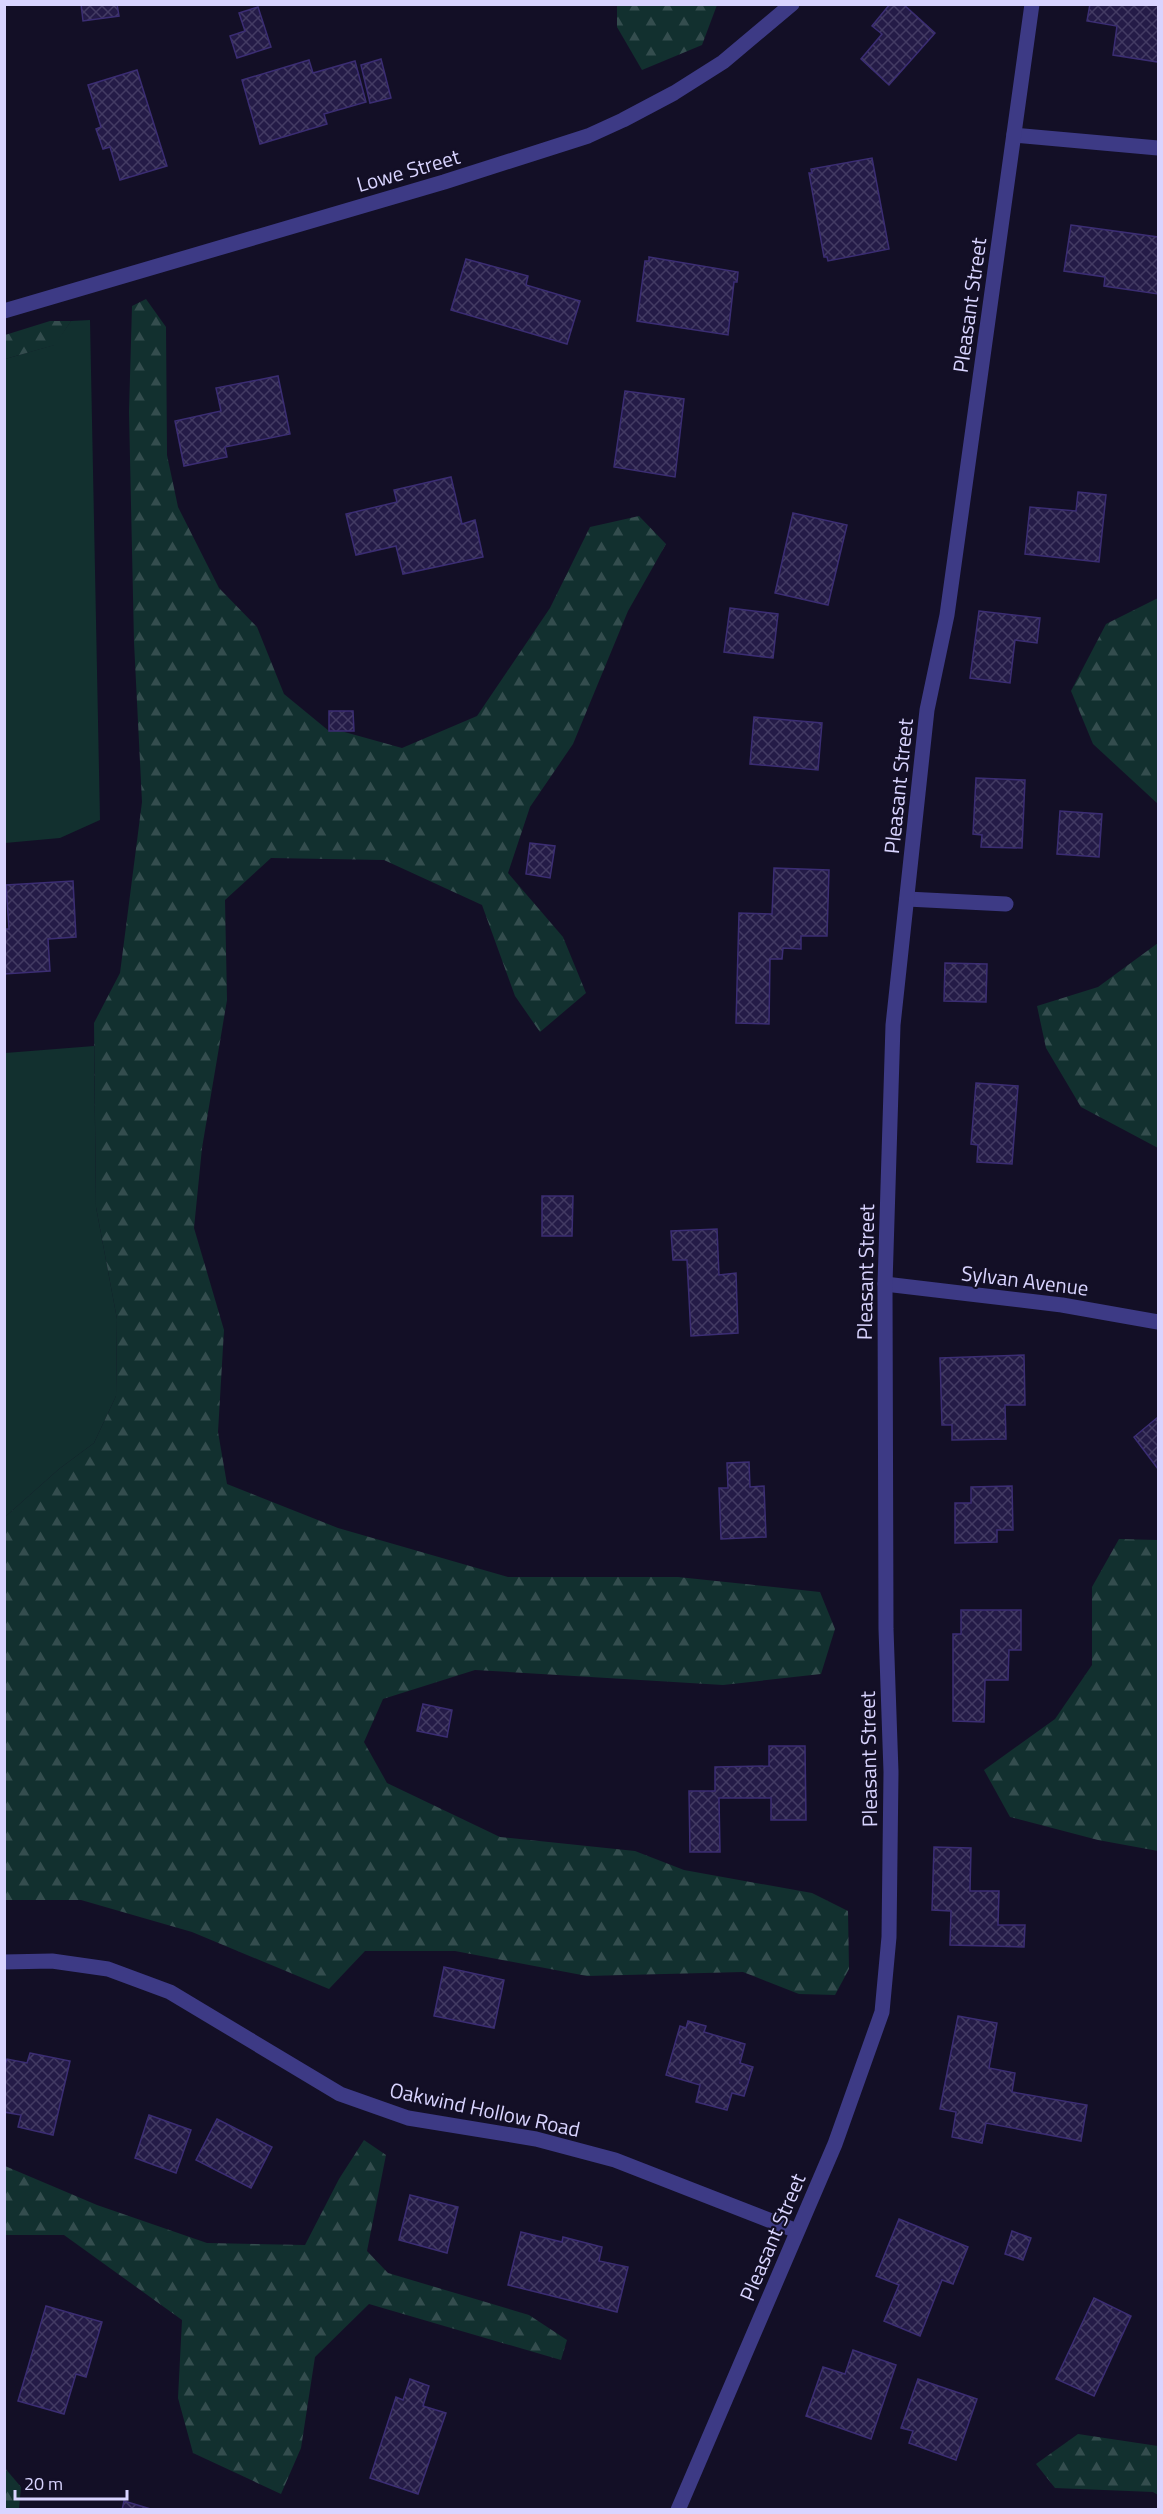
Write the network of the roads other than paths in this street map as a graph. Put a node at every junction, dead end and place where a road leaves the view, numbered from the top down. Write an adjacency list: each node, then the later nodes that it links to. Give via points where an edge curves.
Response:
1 (792, 4): 5 (street, Lowe Street, via 723,62 674,93 588,136)
2 (1032, 4): 3 (street, Pleasant Street)
3 (1014, 135): 4 (street); 6 (street, Pleasant Street, via 947,615 927,710)
4 (1158, 148)
5 (4, 311)
6 (907, 898): 7 (street); 8 (street, Pleasant Street, via 893,1025)
7 (1006, 904)
8 (885, 1284): 9 (street, Sylvan Avenue, via 1062,1305); 11 (street, Pleasant Street, via 886,1629 891,1772 887,1959 882,2012 835,2144)
9 (1158, 1322)
10 (4, 1962): 11 (street, Oakwind Hollow Road, via 52,1961 108,1969 170,1992 340,2094 408,2118 536,2139 615,2160)
11 (797, 2231): 12 (street, Pleasant Street)
12 (678, 2510)

